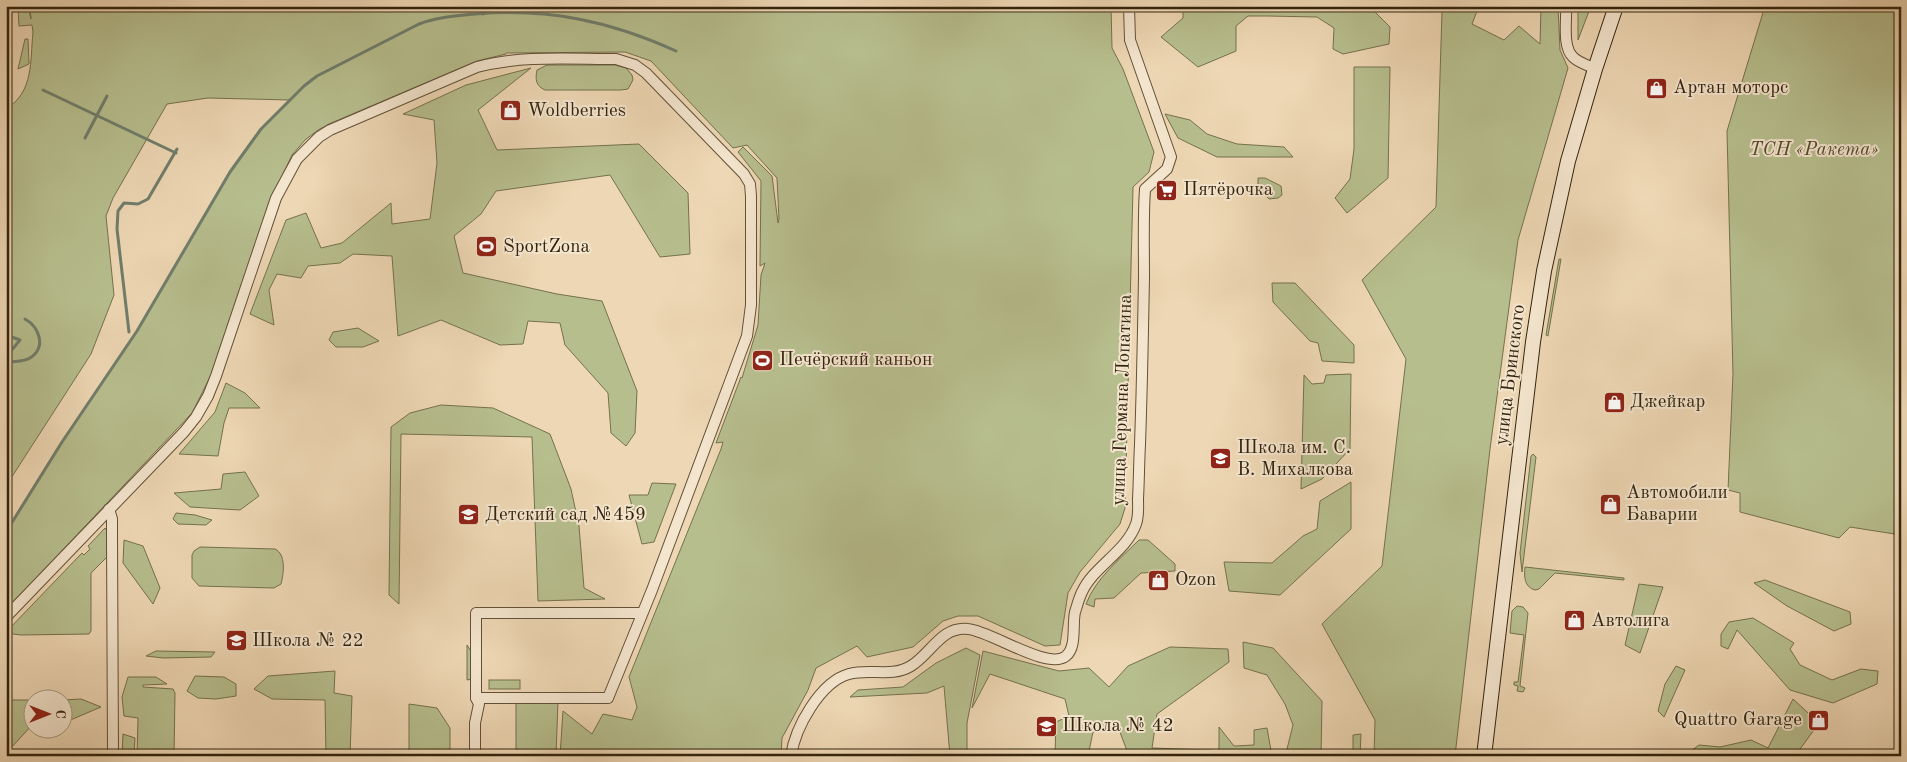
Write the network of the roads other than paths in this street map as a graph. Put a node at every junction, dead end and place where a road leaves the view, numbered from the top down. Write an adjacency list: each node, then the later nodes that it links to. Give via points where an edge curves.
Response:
1 (1129, 6): 11 (street, улица Германа Лопатина, via 1130,40 1171,157 1167,170 1145,189 1136,524 1082,592 1075,613 1072,648 1061,660 1040,657 982,632 969,629 951,631 911,666 890,673 841,677 806,714)
2 (1566, 6): 4 (street, via 1570,52)
3 (1616, 6): 4 (main road, улица Бринского)
4 (1594, 69): 12 (main road, улица Бринского, via 1568,162 1533,342)
5 (109, 510): 6 (street, via 184,432 208,396 276,198 297,159 319,136 451,78 491,64 527,59 616,59 646,73 744,174 750,184 751,196 751,305 747,336); 7 (street); 9 (street, via 112,519)
6 (642, 613): 8 (street, via 608,698); 8 (street, via 476,613)
7 (6, 617)
8 (476, 698): 10 (street, via 479,704 475,723)
9 (113, 756)
10 (475, 756)
11 (791, 756)
12 (1484, 756)

